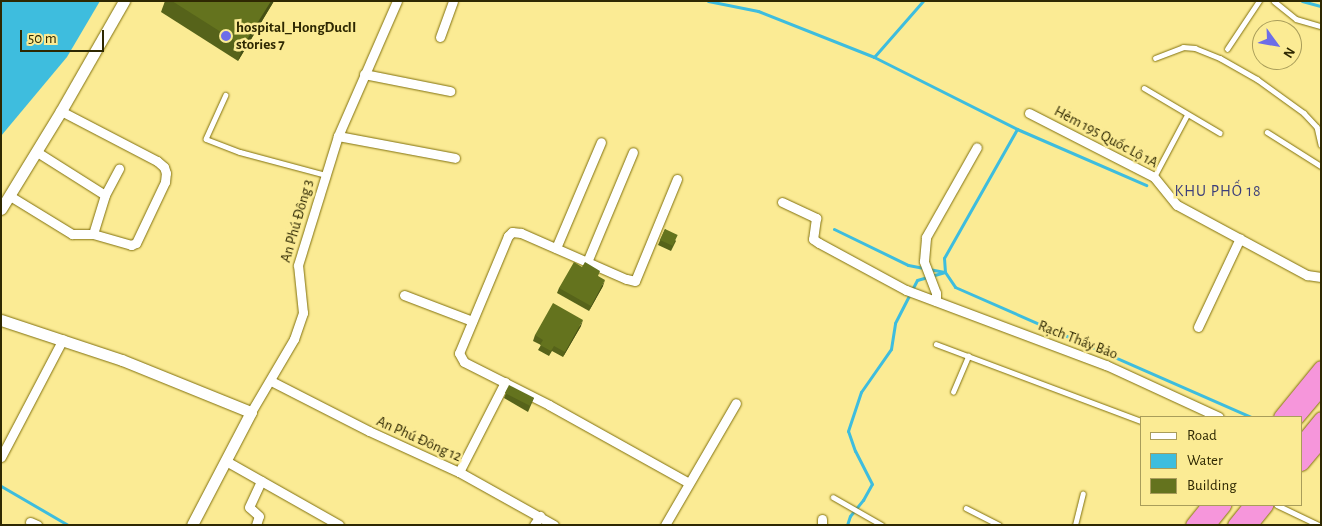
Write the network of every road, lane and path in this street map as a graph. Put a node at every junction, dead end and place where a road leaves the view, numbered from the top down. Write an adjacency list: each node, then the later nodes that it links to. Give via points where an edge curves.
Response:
1 (124, 1): 14 (street)
2 (397, 1): 10 (street, An Phú Đông 3)
3 (453, 1): 7 (street)
4 (1259, 1): 8 (lane)
5 (1274, 1): 6 (lane, via 1296,19)
6 (1321, 26)
7 (440, 37)
8 (1227, 49)
9 (1155, 58): 21 (lane, via 1183,47 1220,58 1257,79 1304,113 1317,127)
10 (364, 74): 12 (street); 19 (street, An Phú Đông 3)
11 (1144, 88): 16 (lane)
12 (450, 91)
13 (226, 95): 28 (lane, via 206,139 240,152)
14 (61, 111): 23 (street); 35 (street, via 157,161 166,172 165,182 134,245)
15 (1030, 113): 29 (street, Hẻm 195 Quốc Lộ 1A)
16 (1187, 115): 18 (lane); 29 (lane)
17 (1267, 132): 26 (lane)
18 (1220, 133)
19 (338, 136): 25 (street); 28 (street, An Phú Đông 3)
20 (601, 142): 37 (street)
21 (1321, 145)
22 (977, 146): 41 (street, via 926,237 924,263)
23 (37, 152): 31 (street); 32 (street)
24 (633, 152): 38 (street)
25 (455, 158)
26 (1321, 166)
27 (119, 169): 31 (street)
28 (326, 175): 49 (street, An Phú Đông 3, via 298,265 303,313 294,340)
29 (1154, 177): 36 (street, Hẻm 195 Quốc Lộ 1A, via 1177,205)
30 (677, 179): 38 (street, via 635,280)
31 (105, 195): 35 (street)
32 (10, 196): 34 (street); 35 (street, via 65,231)
33 (782, 202): 41 (street, Rạch Thầy Bảo, via 816,218 814,238 819,243 906,290)
34 (1, 209)
35 (92, 234)
36 (1240, 238): 39 (street, Hẻm 195 Quốc Lộ 1A, via 1307,275); 44 (street)
37 (556, 248): 38 (street); 43 (street, via 512,232)
38 (587, 262)
39 (1321, 277)
40 (404, 295): 43 (street)
41 (936, 301): 55 (street, Rạch Thầy Bảo, via 1106,365)
42 (1, 320): 45 (street)
43 (472, 321): 50 (street, via 459,357)
44 (1198, 327)
45 (63, 339): 54 (street); 62 (street)
46 (936, 344): 47 (lane)
47 (968, 356): 52 (lane); 59 (lane)
48 (1321, 368): 56 (highway)
49 (271, 381): 54 (street, An Phú Đông 3); 65 (street, An Phú Đông 12, via 369,431)
50 (505, 382): 65 (street); 67 (street)
51 (1321, 387): 57 (highway)
52 (953, 392)
53 (736, 403): 67 (street)
54 (251, 412): 63 (street, An Phú Đông 3)
55 (1217, 416)
56 (1282, 416)
57 (1297, 416)
58 (1321, 419): 61 (highway)
59 (1140, 421)
60 (1320, 442): 64 (highway)
61 (1302, 443)
62 (1, 457)
63 (226, 461): 66 (street); 77 (street, An Phú Đông 3)
64 (1302, 462)
65 (460, 472): 76 (street, An Phú Đông 12)
66 (261, 481): 78 (street, via 249,507 259,516); 79 (street)
67 (689, 483): 82 (street)
68 (1083, 494): 85 (lane)
69 (833, 497): 83 (lane)
70 (1208, 506): 86 (highway)
71 (1222, 506): 87 (highway)
72 (1250, 506): 88 (highway)
73 (1264, 506): 89 (highway)
74 (1279, 506): 90 (lane)
75 (966, 508): 84 (lane)
76 (540, 516): 80 (street); 81 (street, An Phú Đông 12)
77 (192, 525)
78 (256, 525)
79 (339, 525)
80 (534, 525)
81 (554, 525)
82 (665, 525)
83 (882, 525)
84 (999, 525)
85 (1075, 525)
86 (1193, 525)
87 (1207, 525)
88 (1235, 525)
89 (1249, 525)
90 (1319, 525)

